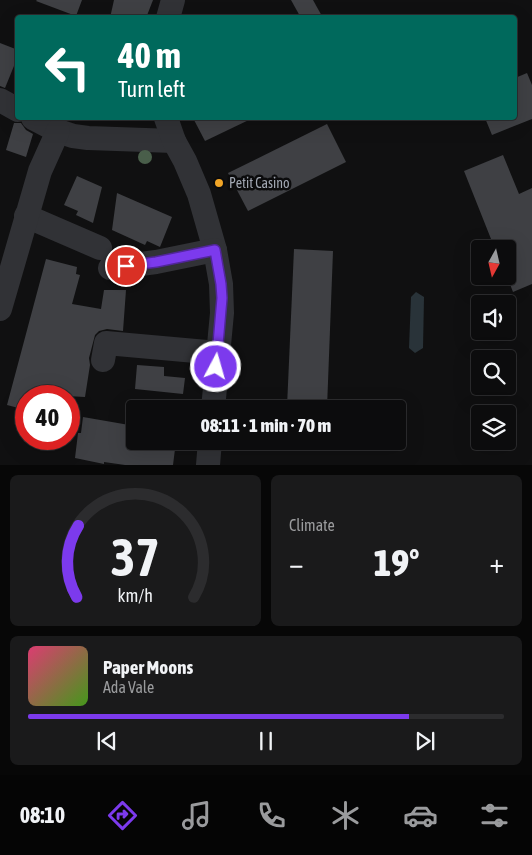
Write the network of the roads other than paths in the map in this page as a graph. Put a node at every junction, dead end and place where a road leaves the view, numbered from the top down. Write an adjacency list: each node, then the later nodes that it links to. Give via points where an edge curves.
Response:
1 (174, 0): 2 (street)
2 (169, 15)
3 (0, 100): 4 (street)
4 (15, 108)
5 (37, 120): 7 (street)
6 (167, 120): 8 (street)
7 (58, 131): 8 (street, via 88,138); 9 (street, via 40,170)
8 (174, 141): 10 (street, via 199,194)
9 (26, 216): 10 (street, via 105,258 156,262); 11 (street)
10 (215, 250): 12 (street, via 222,313)
11 (0, 309)
12 (218, 353): 13 (street, via 106,343); 14 (street)
13 (103, 360)
14 (214, 400)
15 (209, 450): 16 (street)
16 (208, 465)

